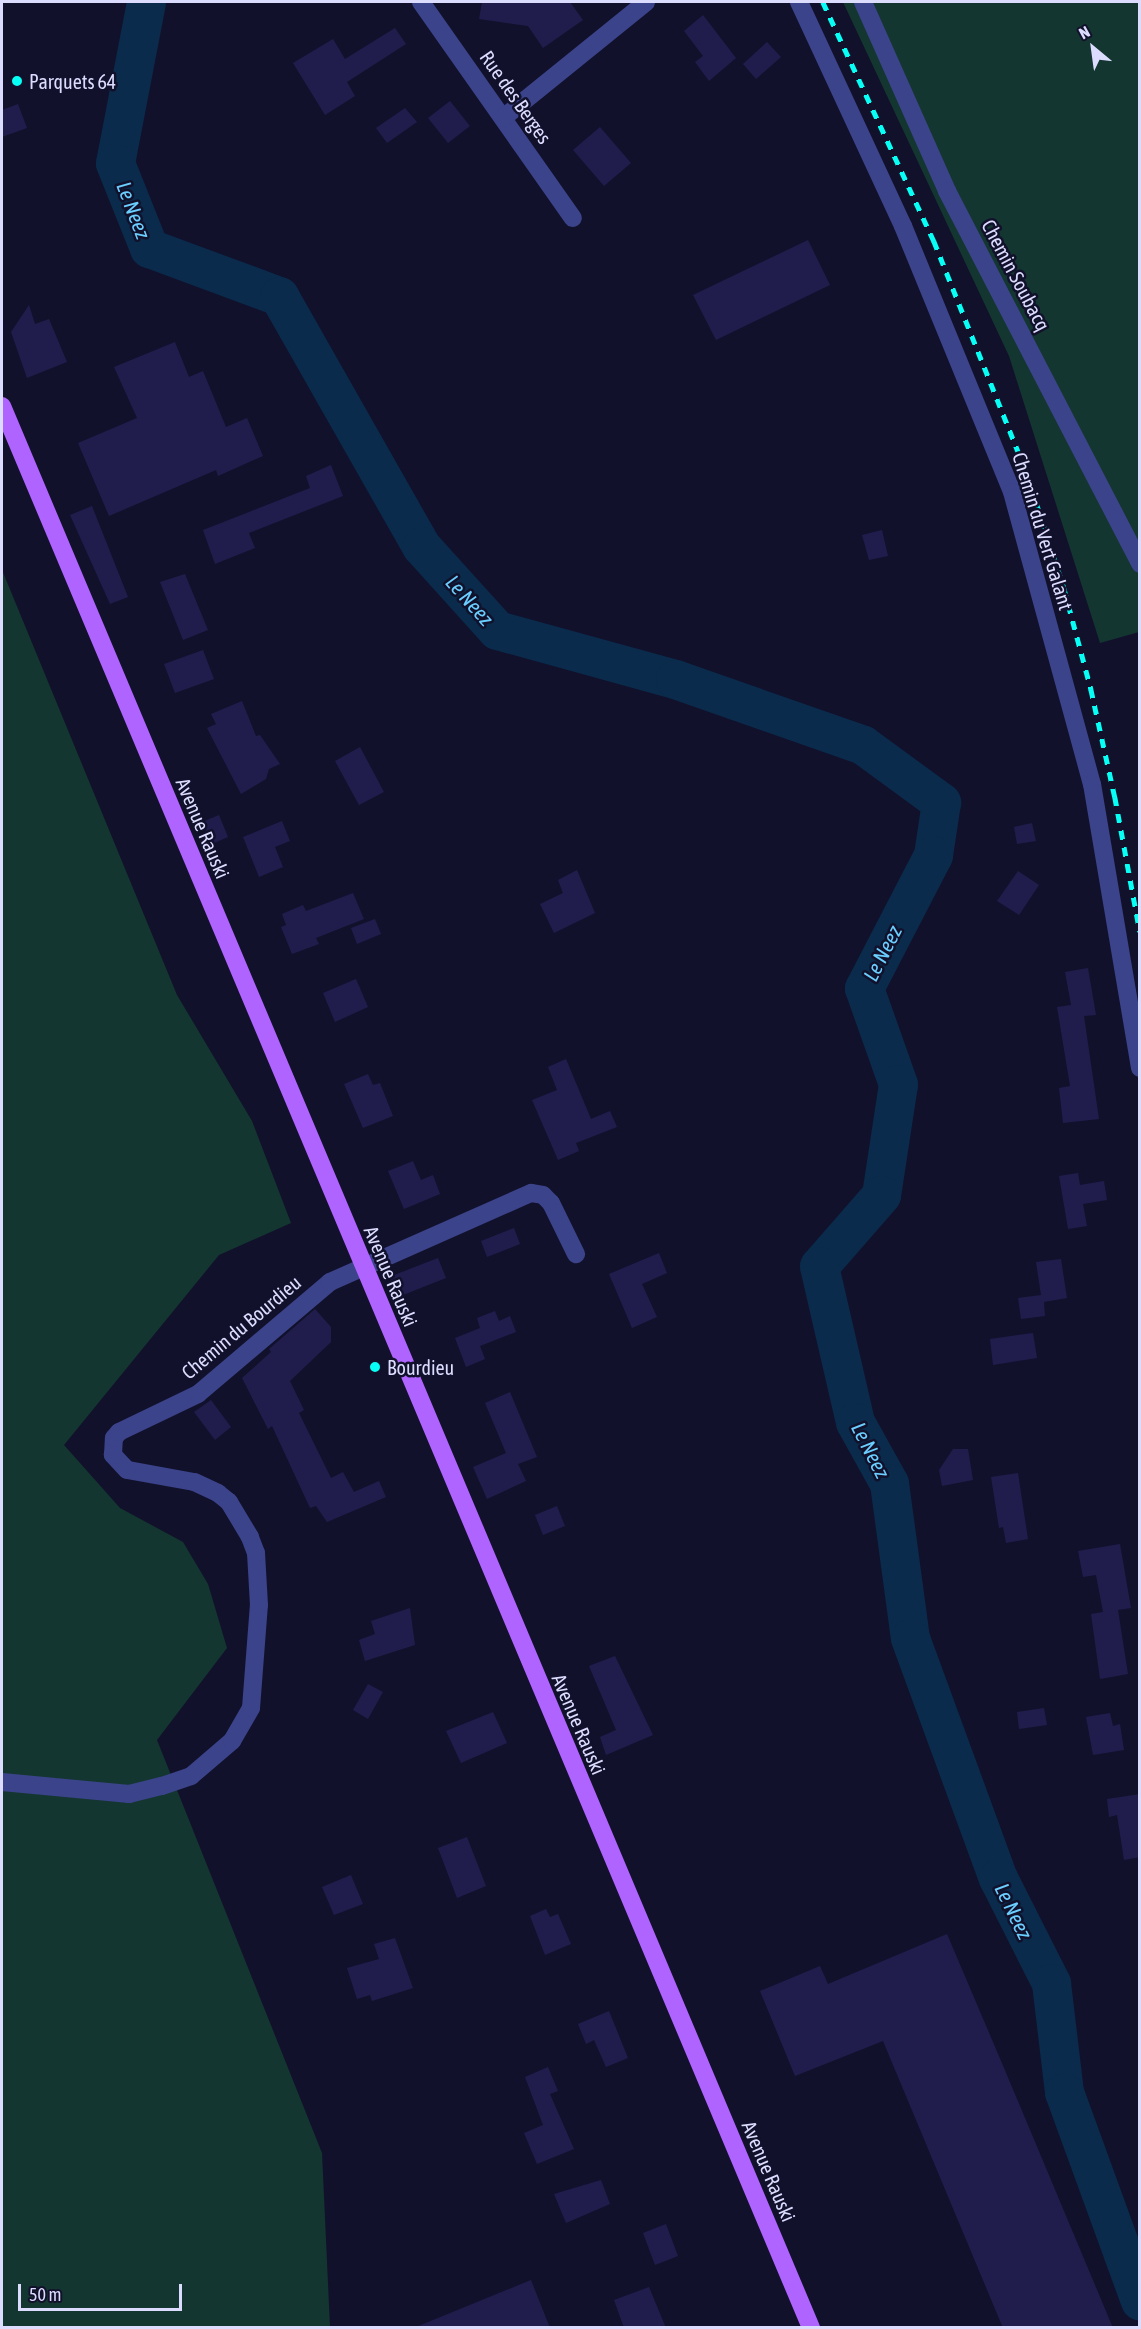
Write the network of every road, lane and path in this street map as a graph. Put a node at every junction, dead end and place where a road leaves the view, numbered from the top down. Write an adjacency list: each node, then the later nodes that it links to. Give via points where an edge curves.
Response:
1 (421, 2): 5 (street, Rue des Berges)
2 (646, 2): 5 (street)
3 (799, 2): 9 (street, Chemin du Vert Galant, via 903,226 1012,492 1092,784)
4 (863, 2): 8 (street, Chemin Soubacq, via 947,191)
5 (503, 118): 6 (street, Rue des Berges)
6 (573, 218)
7 (2, 406): 11 (main road, Avenue Rauski)
8 (1140, 564)
9 (1140, 1068)
10 (576, 1254): 11 (street, via 551,1203 543,1194 531,1193)
11 (364, 1268): 12 (street, Chemin du Bourdieu, via 330,1282 198,1394 114,1438 113,1455 127,1470 194,1482 218,1493 229,1502 250,1537 256,1553 259,1605 253,1700 238,1733 191,1776 129,1794); 13 (main road, Avenue Rauski)
12 (2, 1782)
13 (811, 2328)

